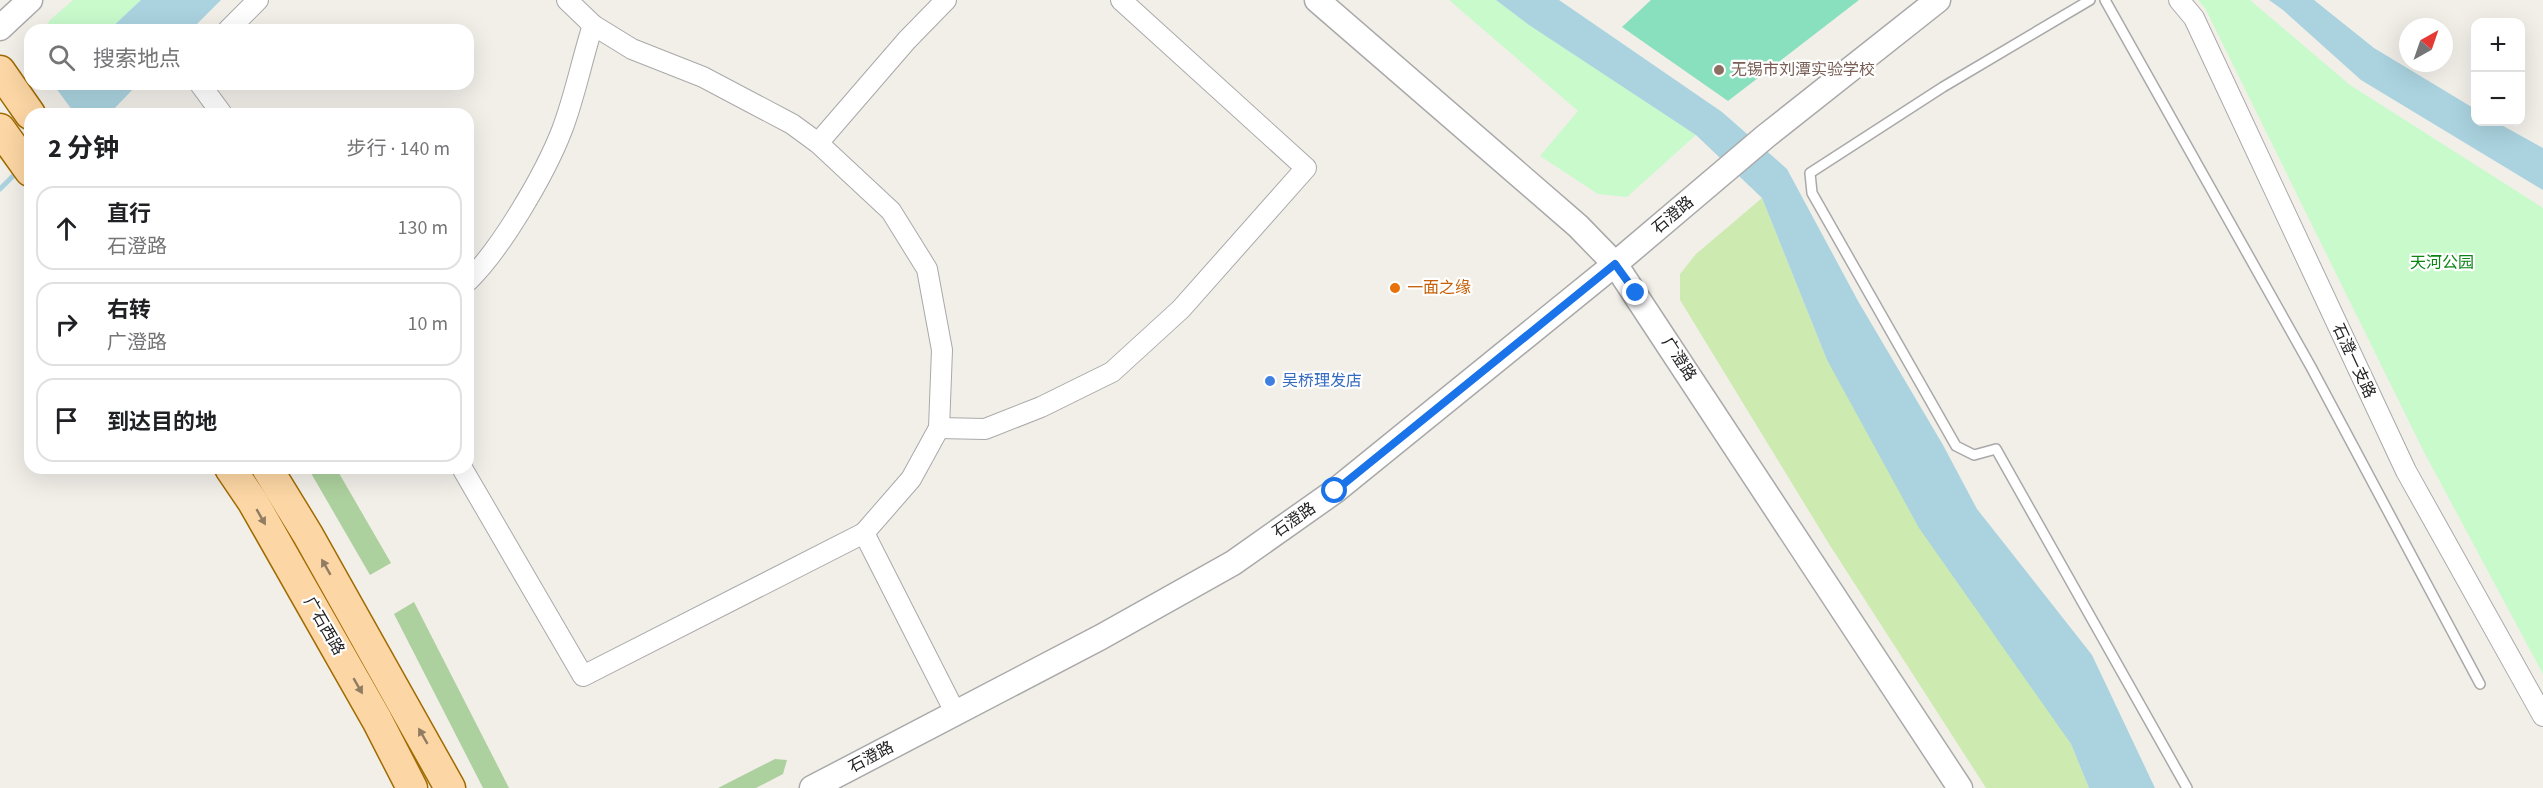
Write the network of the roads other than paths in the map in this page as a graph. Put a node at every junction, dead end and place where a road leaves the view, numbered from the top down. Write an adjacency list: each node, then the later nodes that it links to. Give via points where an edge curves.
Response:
1 (30, 0): 13 (street)
2 (258, 0): 11 (street)
3 (946, 0): 19 (street)
4 (1121, 0): 23 (street, via 1306,168 1181,309 1112,372 986,429)
5 (1317, 0): 21 (street, 广澄路, via 1578,226)
6 (1938, 0): 21 (street, 石澄路, via 1766,136)
7 (2090, 0): 35 (lane, via 1943,87 1810,173 1812,193 1956,446 1974,456 1996,449)
8 (2105, 0): 28 (lane, via 2311,367)
9 (2179, 0): 30 (street, 石澄一支路, via 2194,18 2406,471)
10 (570, 1): 12 (street)
11 (234, 24)
12 (593, 25): 19 (street, via 632,50 703,77 792,124); 22 (street, via 562,130 534,186 486,265)
13 (0, 28)
14 (0, 71): 16 (main road)
15 (204, 90): 17 (street)
16 (26, 108)
17 (218, 108)
18 (0, 129): 20 (main road)
19 (818, 143): 23 (street, via 891,211 927,269 942,350)
20 (24, 163)
21 (1615, 264): 29 (street, 石澄路, via 1335,491 1233,563); 34 (street, 广澄路)
22 (474, 276)
23 (939, 428): 27 (street, via 910,479)
24 (234, 474): 31 (main road, 广石西路, one-way to 31, via 377,720)
25 (271, 474): 32 (main road, one-way to 25)
26 (465, 474): 27 (street, via 583,676)
27 (864, 533): 29 (street)
28 (2480, 684)
29 (955, 712): 33 (street, 石澄路)
30 (2543, 716)
31 (412, 788)
32 (450, 788)
33 (812, 788)
34 (1960, 788)
35 (2187, 788)

